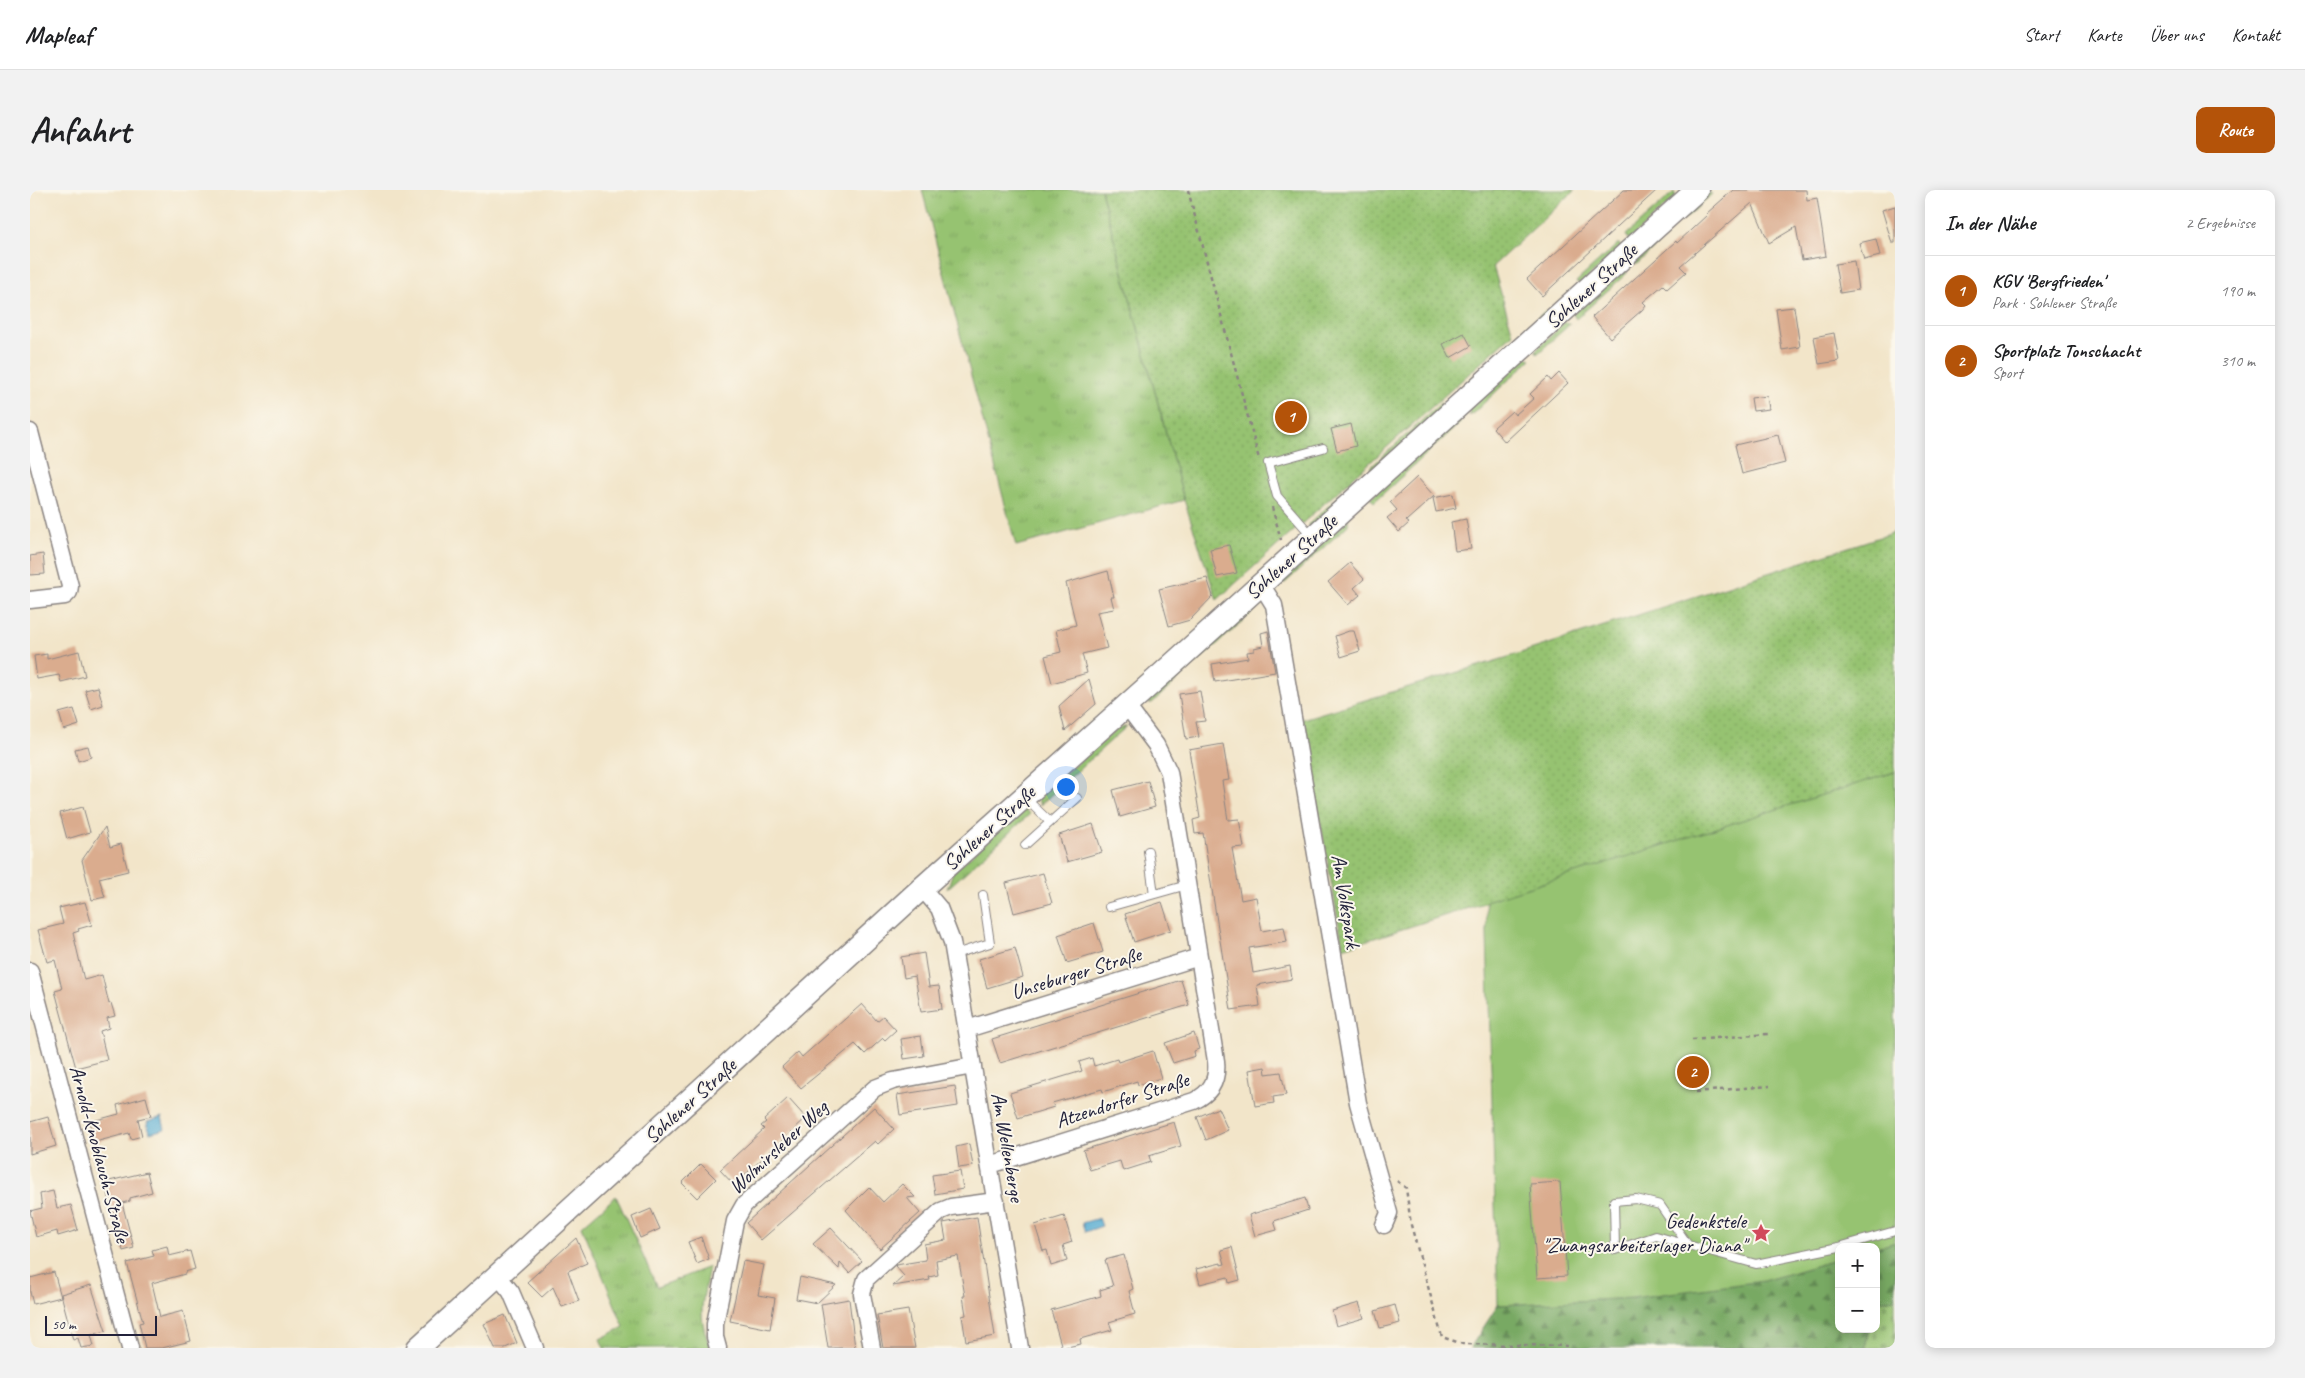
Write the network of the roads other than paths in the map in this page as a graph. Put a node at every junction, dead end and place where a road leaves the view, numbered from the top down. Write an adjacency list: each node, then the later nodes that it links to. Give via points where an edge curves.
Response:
1 (1697, 190): 4 (street, Sohlener Straße)
2 (30, 432): 6 (street, via 70,588 63,596)
3 (1324, 448): 4 (lane, via 1268,463 1277,496)
4 (1313, 537): 5 (street, Sohlener Straße)
5 (1261, 584): 7 (street, Sohlener Straße); 25 (street, Am Volkspark, via 1274,604 1358,1102 1389,1214)
6 (30, 600)
7 (1126, 705): 8 (street, Sohlener Straße); 13 (street, Atzendorfer Straße, via 1146,729 1167,766)
8 (1024, 798): 10 (lane); 14 (street, Sohlener Straße)
9 (1077, 798): 10 (lane)
10 (1050, 822): 11 (lane)
11 (1025, 845)
12 (1148, 851): 15 (lane)
13 (1187, 885): 15 (lane); 19 (street, Atzendorfer Straße)
14 (922, 888): 18 (street, Am Wellenberge, via 939,908); 30 (street, Sohlener Straße)
15 (1154, 894): 17 (lane)
16 (984, 895): 18 (lane, via 990,942)
17 (1109, 907)
18 (955, 954): 21 (street, Am Wellenberge)
19 (1198, 957): 21 (street, Unseburger Straße); 23 (street, Atzendorfer Straße, via 1216,1065 1215,1080 1208,1092 1194,1101)
20 (30, 971): 31 (street, Arnold-Knoblauch-Straße)
21 (967, 1029): 22 (street, Am Wellenberge)
22 (973, 1066): 23 (street, Am Wellenberge); 34 (street, Wolmirsleber Weg, via 893,1081 874,1088 744,1205 735,1221 715,1324)
23 (990, 1165): 24 (street, Am Wellenberge)
24 (996, 1201): 35 (street, via 941,1211 866,1279 862,1294); 36 (street, Am Wellenberge)
25 (1384, 1225)
26 (1895, 1231): 27 (lane)
27 (1853, 1243)
28 (1688, 1245): 28 (lane, via 1660,1205 1636,1199 1614,1202 1615,1250 1656,1236); 29 (lane, via 1756,1264)
29 (1835, 1248)
30 (498, 1276): 32 (street, Sohlener Straße); 33 (street, via 511,1292)
31 (130, 1348)
32 (418, 1348)
33 (535, 1348)
34 (718, 1348)
35 (872, 1348)
36 (1020, 1348)

